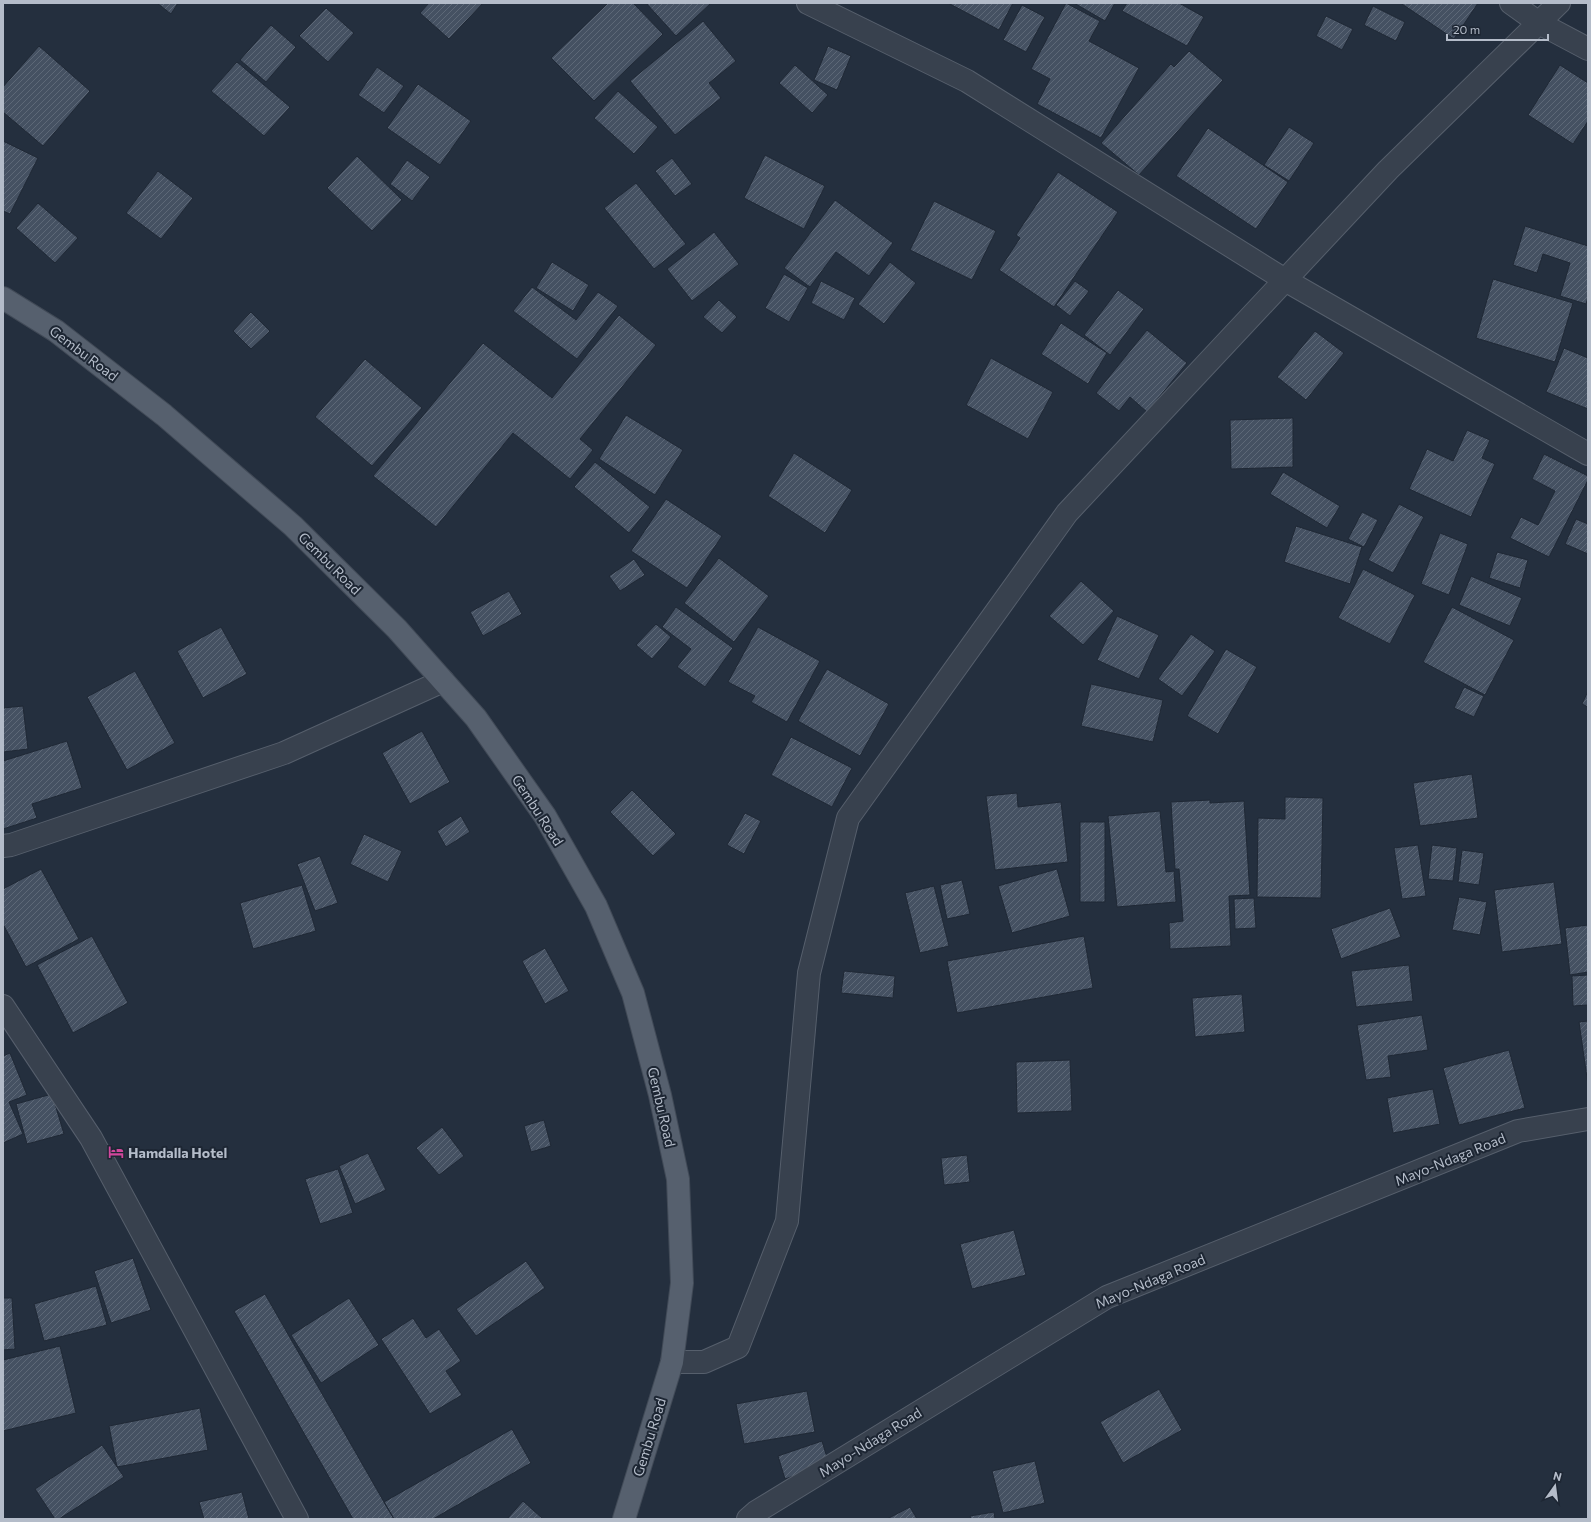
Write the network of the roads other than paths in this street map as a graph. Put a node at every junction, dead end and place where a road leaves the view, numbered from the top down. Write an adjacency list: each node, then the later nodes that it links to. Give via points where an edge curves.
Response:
1 (808, 3): 6 (street, via 967,81)
2 (1511, 3): 4 (street)
3 (1559, 3): 4 (street)
4 (1539, 23): 5 (street); 6 (street, via 1388,170)
5 (1588, 49)
6 (1285, 280): 8 (street); 13 (street, via 1067,513 848,818 808,973 787,1221 738,1347 704,1362)
7 (4, 299): 9 (main road, Gembu Road, via 56,331 164,415 293,526 397,629)
8 (1588, 454)
9 (443, 682): 10 (street, via 284,753); 13 (main road, Gembu Road, via 476,718 545,816 596,906 633,993 660,1095 678,1180 682,1283)
10 (3, 846)
11 (3, 1006): 14 (street, via 91,1138)
12 (1588, 1118): 16 (street, Mayo-Ndaga Road, via 1518,1131 1107,1297)
13 (672, 1362): 15 (main road, Gembu Road)
14 (297, 1519)
15 (624, 1519)
16 (748, 1519)

